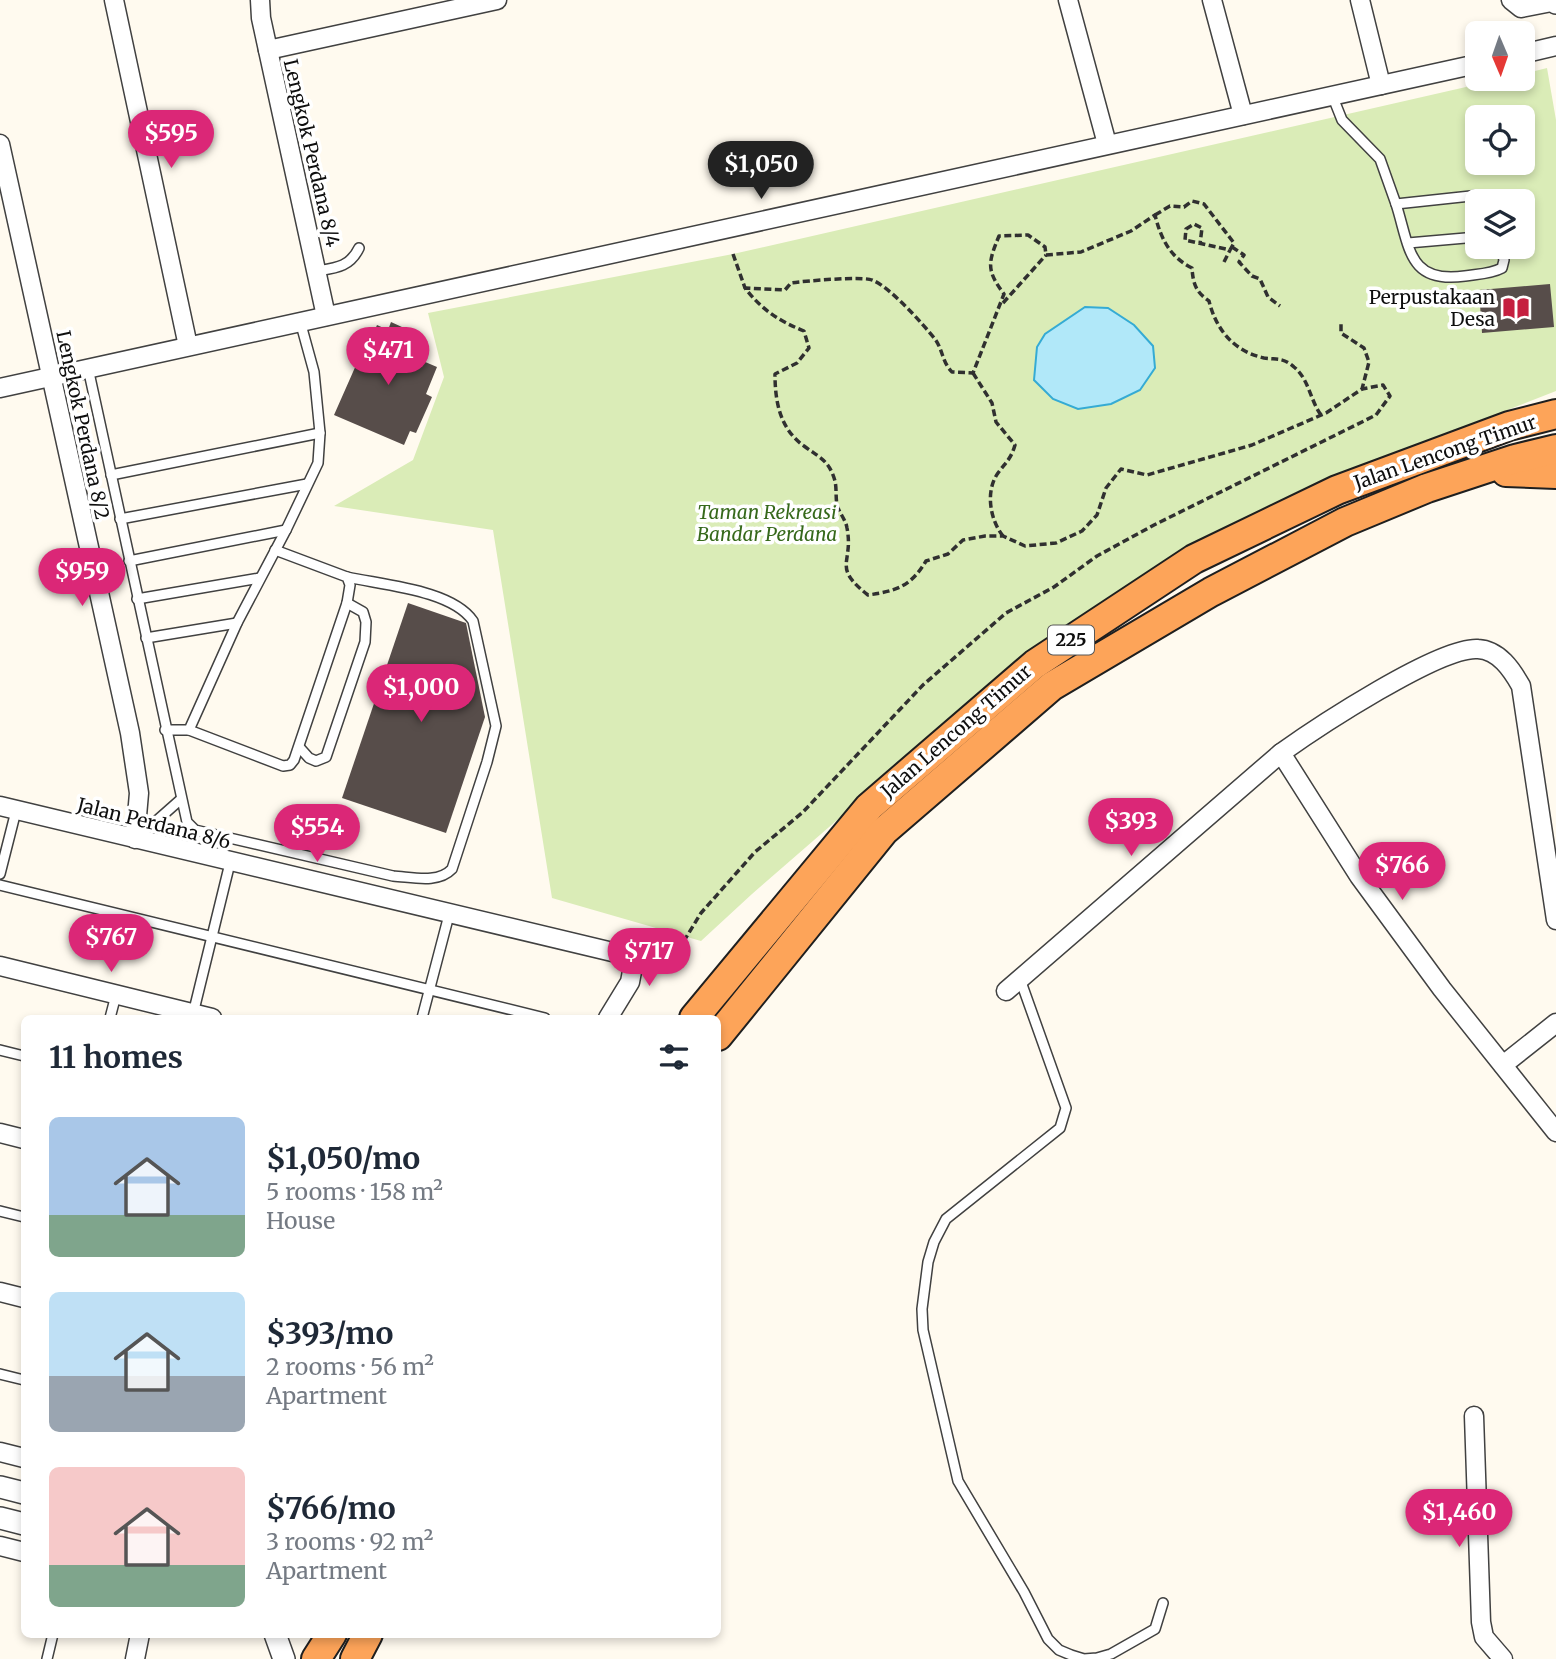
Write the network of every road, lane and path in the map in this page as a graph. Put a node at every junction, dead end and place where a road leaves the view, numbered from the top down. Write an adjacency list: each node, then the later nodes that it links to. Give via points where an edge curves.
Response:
1 (114, 0): 37 (street)
2 (260, 0): 10 (street, Lengkok Perdana 8/4)
3 (497, 0): 10 (street)
4 (1068, 0): 17 (street)
5 (1212, 0): 15 (street)
6 (1360, 0): 13 (street)
7 (1511, 0): 8 (street, via 1521,8)
8 (1556, 1)
9 (1556, 46): 11 (street)
10 (268, 50): 30 (street, Lengkok Perdana 8/4)
11 (1535, 51)
12 (1465, 67): 13 (street)
13 (1381, 85): 14 (street)
14 (1332, 95): 15 (street); 19 (lane, via 1342,120 1380,159)
15 (1243, 115): 17 (street)
16 (0, 144): 40 (street, Lengkok Perdana 8/2)
17 (1107, 144): 34 (street)
18 (1465, 197): 19 (lane)
19 (1396, 204): 22 (lane)
20 (1155, 215): 25 (path, via 1192,201 1204,204 1234,243); 27 (path, via 1082,252); 45 (path, via 1169,250 1192,268 1193,285 1209,301 1224,336 1263,358 1284,359 1298,369)
21 (1465, 238): 22 (lane)
22 (1408, 243): 28 (lane, via 1416,263 1433,277 1494,272 1502,268)
23 (1200, 244): 23 (path, via 1185,240 1186,229 1194,224 1202,228); 25 (path)
24 (359, 248): 30 (lane, via 341,267)
25 (1231, 249): 29 (path); 33 (path, via 1244,254 1239,262 1260,279 1268,297)
26 (733, 254): 31 (path)
27 (1046, 255): 32 (path); 32 (path, via 1045,247 1028,235 999,236 989,260 992,278 1004,294)
28 (1504, 259)
29 (1224, 262)
30 (317, 271): 34 (street, Lengkok Perdana 8/4)
31 (745, 288): 39 (path, via 785,290 791,283 812,280 872,279 905,305 936,341 943,363 952,372); 55 (path, via 779,321 804,331 809,348 797,363 775,374 775,392 784,426 803,446 824,458 835,482 837,506 848,526 849,580 868,594 894,591 917,576 926,561 948,554 963,540)
32 (1002, 304): 39 (path)
33 (1280, 306)
34 (326, 316): 35 (street)
35 (300, 321): 37 (street); 47 (lane, via 314,372)
36 (1341, 322): 42 (path, via 1341,333 1364,348 1369,362)
37 (188, 346): 38 (street)
38 (88, 368): 40 (street); 50 (lane)
39 (974, 373): 55 (path, via 992,403 996,422 1015,445 1011,460 996,475 992,491 990,510)
40 (52, 375): 41 (street); 70 (street, Lengkok Perdana 8/2, via 130,733 139,793)
41 (0, 388)
42 (1362, 389): 45 (path); 77 (path, via 1382,385 1390,396 1376,415 1154,525 1006,613 923,685 803,812 755,852 701,913 679,948 654,959)
43 (1556, 402): 46 (highway)
44 (1556, 414): 46 (highway, Jalan Lencong Timur / 225)
45 (1321, 415): 55 (path, via 1252,445 1147,475 1121,469 1106,488 1097,515 1082,531 1056,543 1025,546)
46 (1509, 426): 88 (highway, Jalan Lencong Timur / 225, via 1337,490 1194,559 1035,663 869,807)
47 (320, 433): 50 (lane); 51 (lane, via 318,463)
48 (1556, 449): 52 (highway, Jalan Lencong Timur / 225)
49 (1556, 474): 52 (highway, via 1497,473)
50 (111, 475): 53 (lane)
51 (307, 484): 53 (lane); 54 (lane)
52 (1427, 488): 90 (highway, Jalan Lencong Timur / 225, via 1345,522 1211,592 1052,687 884,831)
53 (120, 519): 57 (lane)
54 (286, 530): 56 (lane); 57 (lane)
55 (1003, 536)
56 (275, 550): 58 (lane); 59 (lane)
57 (129, 561): 60 (lane)
58 (347, 577): 61 (lane); 68 (lane, via 447,599 466,609 473,621 496,726 452,869 437,877 393,876 195,830 187,822)
59 (260, 578): 60 (lane); 62 (lane)
60 (137, 599): 63 (lane)
61 (347, 603): 66 (lane); 66 (lane, via 363,612 365,642 326,757 316,761)
62 (237, 623): 63 (lane); 65 (lane)
63 (146, 638): 64 (lane)
64 (165, 730): 65 (lane); 68 (lane)
65 (189, 730): 66 (lane, via 284,766 290,765)
66 (300, 748)
67 (1281, 753): 75 (street, via 1330,718 1450,653 1490,652 1513,671 1526,706); 79 (street); 93 (street, via 1359,876)
68 (180, 800): 70 (lane)
69 (8, 809): 70 (street, Jalan Perdana 8/6); 72 (lane)
70 (135, 839): 71 (street, Jalan Perdana 8/6)
71 (230, 863): 74 (street, Jalan Perdana 8/6); 76 (lane)
72 (0, 874)
73 (0, 886): 76 (lane)
74 (449, 915): 77 (street, Jalan Perdana 8/6); 80 (lane)
75 (1556, 920)
76 (212, 937): 80 (lane); 82 (lane)
77 (625, 955): 87 (street, via 633,966 631,982)
78 (0, 967): 81 (street)
79 (1013, 985): 112 (lane, via 1066,1108 1060,1128 946,1219 934,1242 923,1295 923,1330 954,1471 1048,1639 1059,1650 1084,1659 1111,1654 1155,1629)
80 (430, 989): 85 (lane); 86 (lane)
81 (116, 995): 82 (street); 83 (lane)
82 (193, 1014): 84 (street)
83 (111, 1015)
84 (198, 1015)
85 (423, 1015)
86 (533, 1015)
87 (610, 1015)
88 (696, 1015)
89 (1556, 1023): 93 (street)
90 (721, 1032)
91 (0, 1050): 92 (lane)
92 (21, 1055)
93 (1503, 1065): 94 (street)
94 (1556, 1132)
95 (0, 1133): 96 (street)
96 (21, 1138)
97 (0, 1211): 98 (lane)
98 (21, 1216)
99 (0, 1292): 100 (street)
100 (21, 1297)
101 (0, 1374): 102 (lane)
102 (21, 1379)
103 (1474, 1416): 123 (street, via 1481,1622 1484,1637)
104 (0, 1452): 105 (street)
105 (21, 1457)
106 (0, 1487): 107 (street)
107 (21, 1492)
108 (0, 1518): 109 (street)
109 (21, 1523)
110 (0, 1546): 111 (street)
111 (21, 1551)
112 (1163, 1603)
113 (52, 1638): 118 (lane)
114 (139, 1638): 119 (street)
115 (276, 1638): 120 (street)
116 (329, 1638): 121 (highway)
117 (366, 1638): 122 (highway)
118 (47, 1659)
119 (135, 1659)
120 (284, 1659)
121 (316, 1659)
122 (355, 1659)
123 (1503, 1659)

